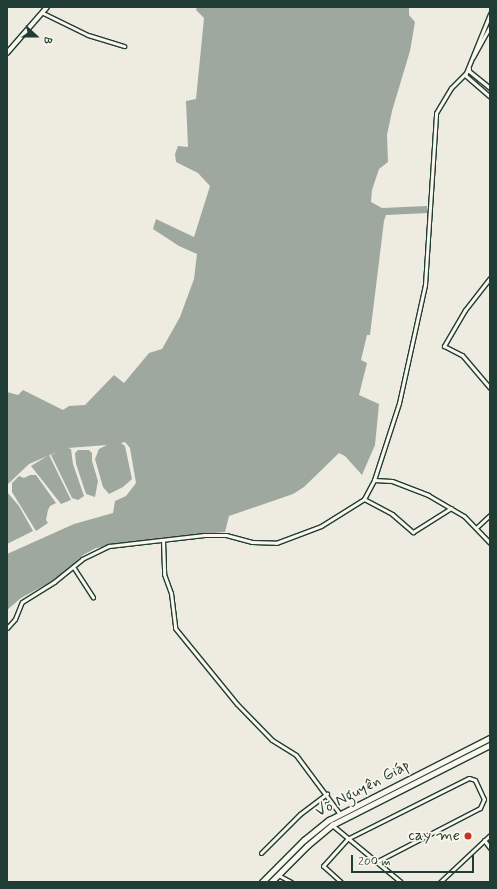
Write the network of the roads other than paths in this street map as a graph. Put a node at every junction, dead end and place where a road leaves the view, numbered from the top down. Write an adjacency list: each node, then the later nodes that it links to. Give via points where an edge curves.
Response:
1 (47, 7): 2 (street)
2 (43, 13): 5 (street, via 88,35); 6 (street, via 11,45)
3 (490, 14): 7 (street)
4 (490, 26): 8 (street, via 473,57 469,72)
5 (124, 46)
6 (7, 53)
7 (464, 75): 9 (street); 12 (street, via 451,88 436,113 425,285 402,389)
8 (490, 88)
9 (490, 97)
10 (490, 278): 11 (street, via 465,310 444,346 462,355)
11 (490, 388)
12 (374, 480): 13 (street); 14 (street, via 385,479 412,488)
13 (364, 499): 14 (street, via 392,514 413,532); 17 (street, via 321,526 276,543 252,542 214,535)
14 (451, 508): 16 (street)
15 (490, 515): 16 (street)
16 (477, 527): 18 (street)
17 (163, 540): 19 (street, via 109,546 82,559); 24 (street, via 164,574 171,594 175,628 237,704 272,740 296,754)
18 (490, 543)
19 (74, 568): 20 (street); 21 (street, via 22,602 15,619)
20 (93, 597)
21 (7, 628)
22 (490, 738): 25 (main road, Võ Nguyên Giáp)
23 (490, 745): 27 (main road, Võ Nguyên Giáp)
24 (327, 794): 25 (street); 32 (street, via 300,814)
25 (340, 814): 26 (main road, Võ Nguyên Giáp)
26 (329, 820): 27 (main road); 35 (main road, Võ Nguyên Giáp, via 304,840)
27 (332, 825): 29 (street); 34 (main road, Võ Nguyên Giáp)
28 (490, 836): 30 (street)
29 (347, 839): 33 (street); 33 (street, via 469,778 475,780 484,799 480,808); 38 (street, via 323,866)
30 (484, 840): 31 (street); 40 (street)
31 (490, 848)
32 (261, 853)
33 (376, 862): 39 (street)
34 (278, 875): 36 (main road, Võ Nguyên Giáp); 37 (street)
35 (262, 882)
36 (271, 882)
37 (291, 882)
38 (341, 882)
39 (401, 882)
40 (440, 882)

